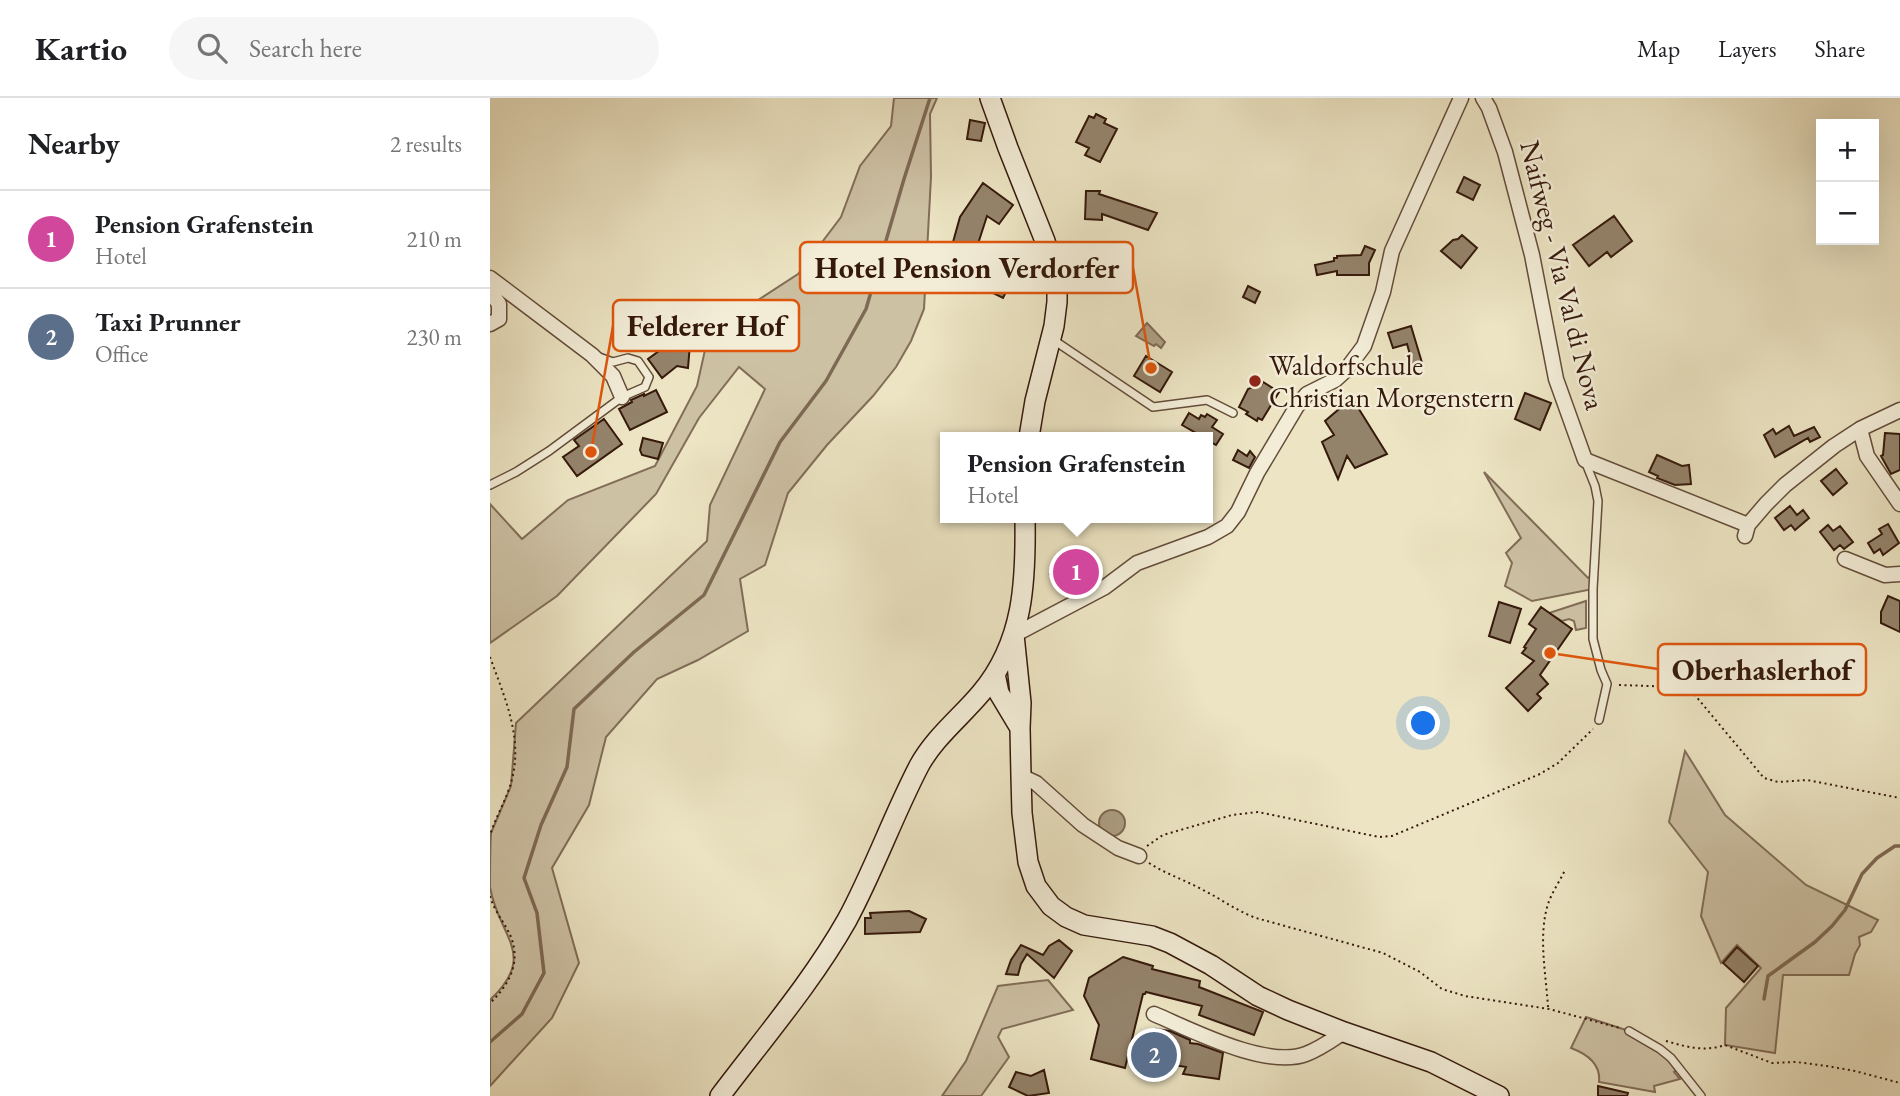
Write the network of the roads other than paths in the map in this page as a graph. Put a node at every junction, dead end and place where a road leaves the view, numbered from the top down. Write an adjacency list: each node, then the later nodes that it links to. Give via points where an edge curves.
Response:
1 (990, 98): 7 (main road, via 1057,279)
2 (1461, 98): 20 (street, via 1392,251 1364,346 1346,370 1307,394 1297,407 1227,526 1137,563 1105,587)
3 (1483, 98): 14 (street, Naifweg - Via Val di Nova, via 1505,152 1532,255 1556,379)
4 (490, 278): 8 (street)
5 (490, 292): 6 (street, via 499,304 499,318)
6 (490, 324)
7 (1051, 339): 11 (lane, via 1153,407 1207,400); 13 (main road)
8 (593, 355): 9 (street, via 613,376); 9 (lane, via 613,362 628,358 644,368 649,377 645,387)
9 (622, 397): 15 (lane, via 549,451)
10 (1900, 410): 12 (street)
11 (1233, 412)
12 (1860, 429): 14 (street, via 1785,485 1746,530); 16 (street, via 1867,456)
13 (1030, 432)
14 (1585, 460): 24 (lane, via 1598,501 1593,639 1607,684)
15 (490, 485)
16 (1900, 504)
17 (1025, 523): 20 (main road, via 1026,569)
18 (1845, 559): 19 (street, via 1885,575)
19 (1900, 574)
20 (1014, 635): 21 (main road); 22 (main road)
21 (995, 674): 22 (main road); 23 (main road); 25 (main road, via 999,693)
22 (1019, 686): 25 (main road)
23 (967, 709): 25 (main road, via 998,705); 31 (main road, via 920,764 863,889 827,953)
24 (1599, 720)
25 (1016, 721): 26 (main road)
26 (1021, 776): 27 (street, via 1118,848); 30 (main road, via 1028,862 1036,886 1051,906 1084,925 1170,943 1258,996)
27 (1141, 853)
28 (1154, 1014): 30 (street, via 1267,1056 1307,1054)
29 (1629, 1031): 33 (lane, via 1671,1058)
30 (1344, 1032): 32 (main road, via 1431,1062)
31 (720, 1096)
32 (1499, 1096)
33 (1701, 1096)

